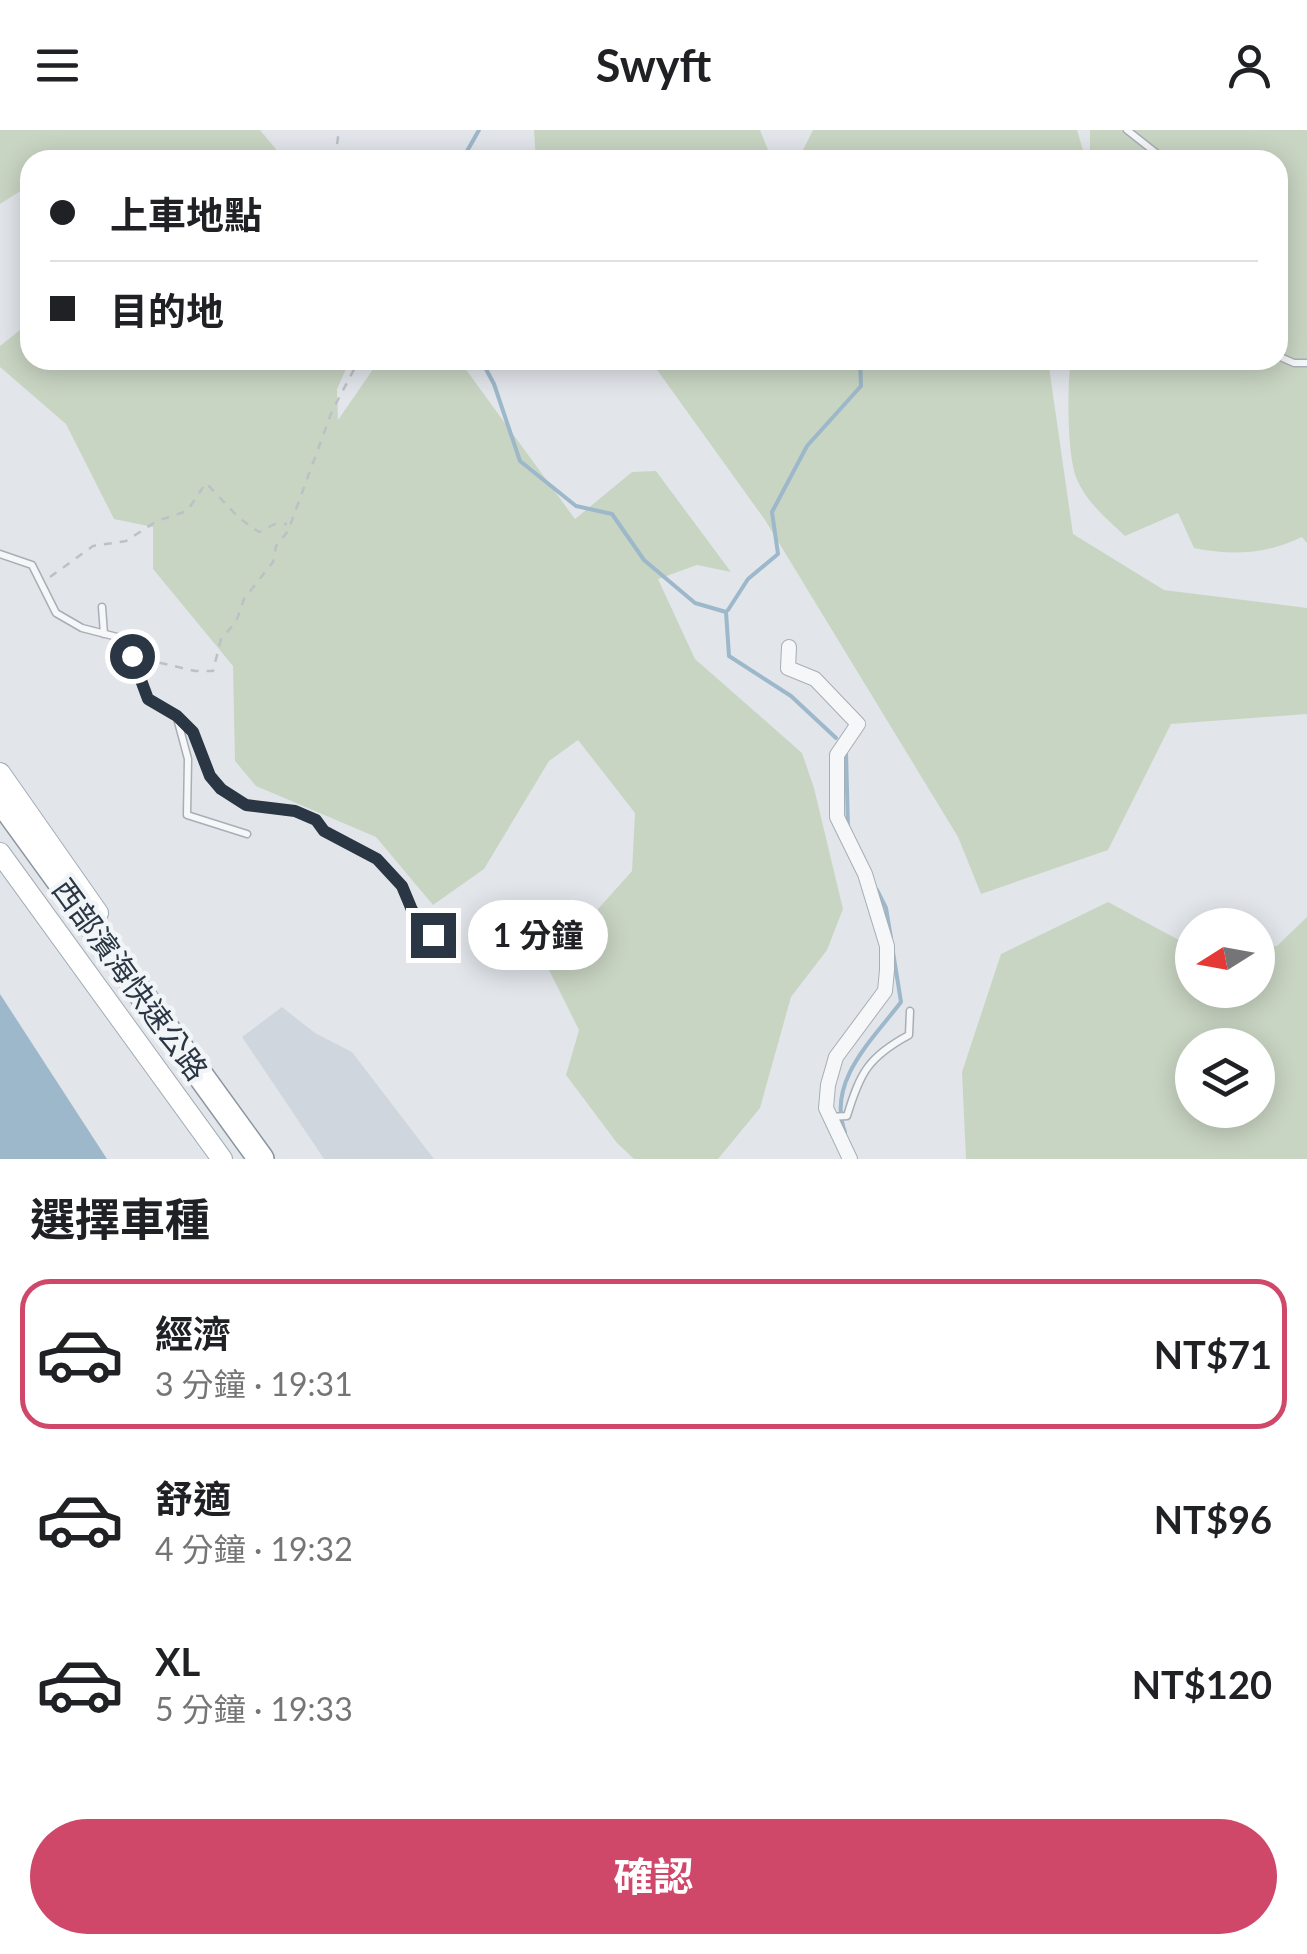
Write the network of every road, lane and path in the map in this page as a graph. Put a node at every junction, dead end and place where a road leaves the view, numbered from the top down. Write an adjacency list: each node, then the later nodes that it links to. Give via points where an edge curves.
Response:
1 (1126, 130): 2 (lane)
2 (1153, 150)
3 (354, 370): 4 (path)
4 (289, 524): 6 (path, via 259,532 206,483 187,510 126,541 93,546); 10 (path, via 274,562 221,639 213,671)
5 (0, 554): 6 (lane, via 32,566)
6 (41, 582): 8 (lane, via 56,613)
7 (102, 607): 8 (lane)
8 (104, 634): 10 (lane, via 121,638)
9 (790, 647): 19 (street, via 788,668 815,678 858,724 836,756 837,817 887,946 884,992 836,1057 826,1108)
10 (132, 656): 11 (lane, via 148,699)
11 (177, 716): 15 (lane, via 188,759 187,815); 17 (lane, via 193,732 221,789 246,805 316,820 377,859)
12 (0, 773): 23 (main road)
13 (0, 790): 16 (highway)
14 (0, 799): 16 (highway, 西部濱海快速公路)
15 (247, 834)
16 (7, 835): 20 (main road); 21 (highway, 西部濱海快速公路); 22 (highway, 西部濱海快速公路)
17 (433, 935)
18 (910, 1011): 19 (lane, via 908,1035 866,1064 847,1116)
19 (831, 1117): 24 (street)
20 (222, 1159)
21 (242, 1159)
22 (262, 1159)
23 (272, 1159)
24 (850, 1159)

